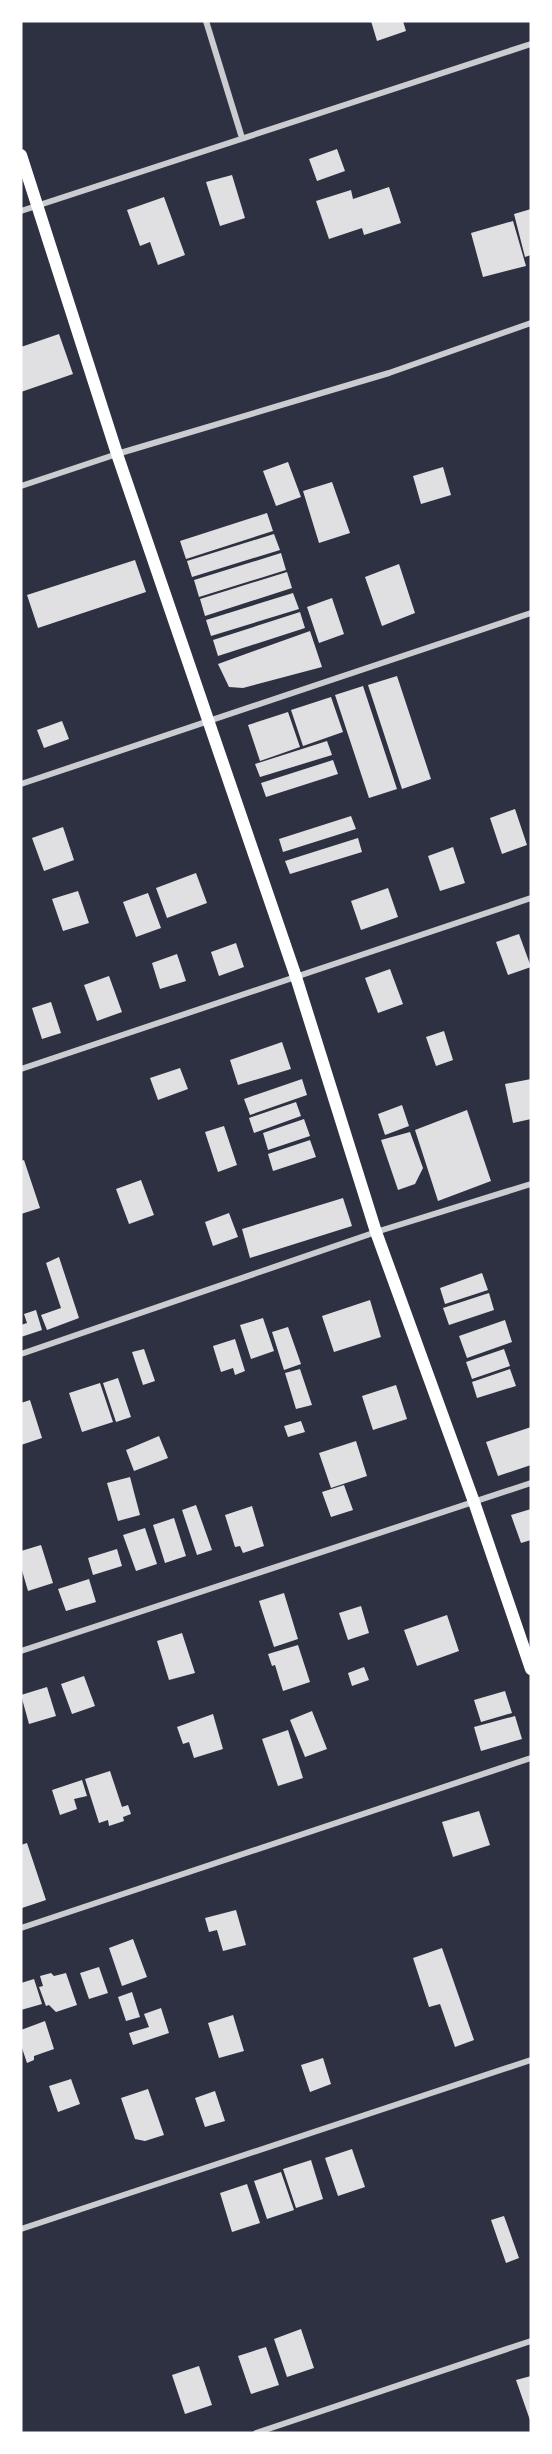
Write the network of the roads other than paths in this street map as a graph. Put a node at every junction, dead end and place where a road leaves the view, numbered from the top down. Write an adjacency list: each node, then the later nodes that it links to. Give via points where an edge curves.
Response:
1 (206, 21): 3 (street)
2 (531, 44): 3 (street)
3 (242, 138): 5 (street)
4 (21, 155): 5 (main road)
5 (38, 205): 6 (street); 8 (main road)
6 (21, 211)
7 (531, 323): 8 (street, via 389,373)
8 (117, 454): 9 (street); 11 (main road)
9 (21, 486)
10 (531, 612): 11 (street)
11 (210, 722): 12 (street); 14 (main road)
12 (21, 784)
13 (531, 898): 14 (street)
14 (296, 977): 15 (street); 17 (main road)
15 (21, 1069)
16 (531, 1184): 17 (street)
17 (376, 1232): 18 (street); 20 (main road)
18 (21, 1354)
19 (531, 1482): 20 (street)
20 (474, 1502): 21 (street); 22 (main road)
21 (21, 1651)
22 (531, 1669)
23 (531, 1758): 24 (street)
24 (21, 1929)
25 (531, 2060): 26 (street)
26 (21, 2229)
27 (531, 2341): 28 (street)
28 (256, 2433)

